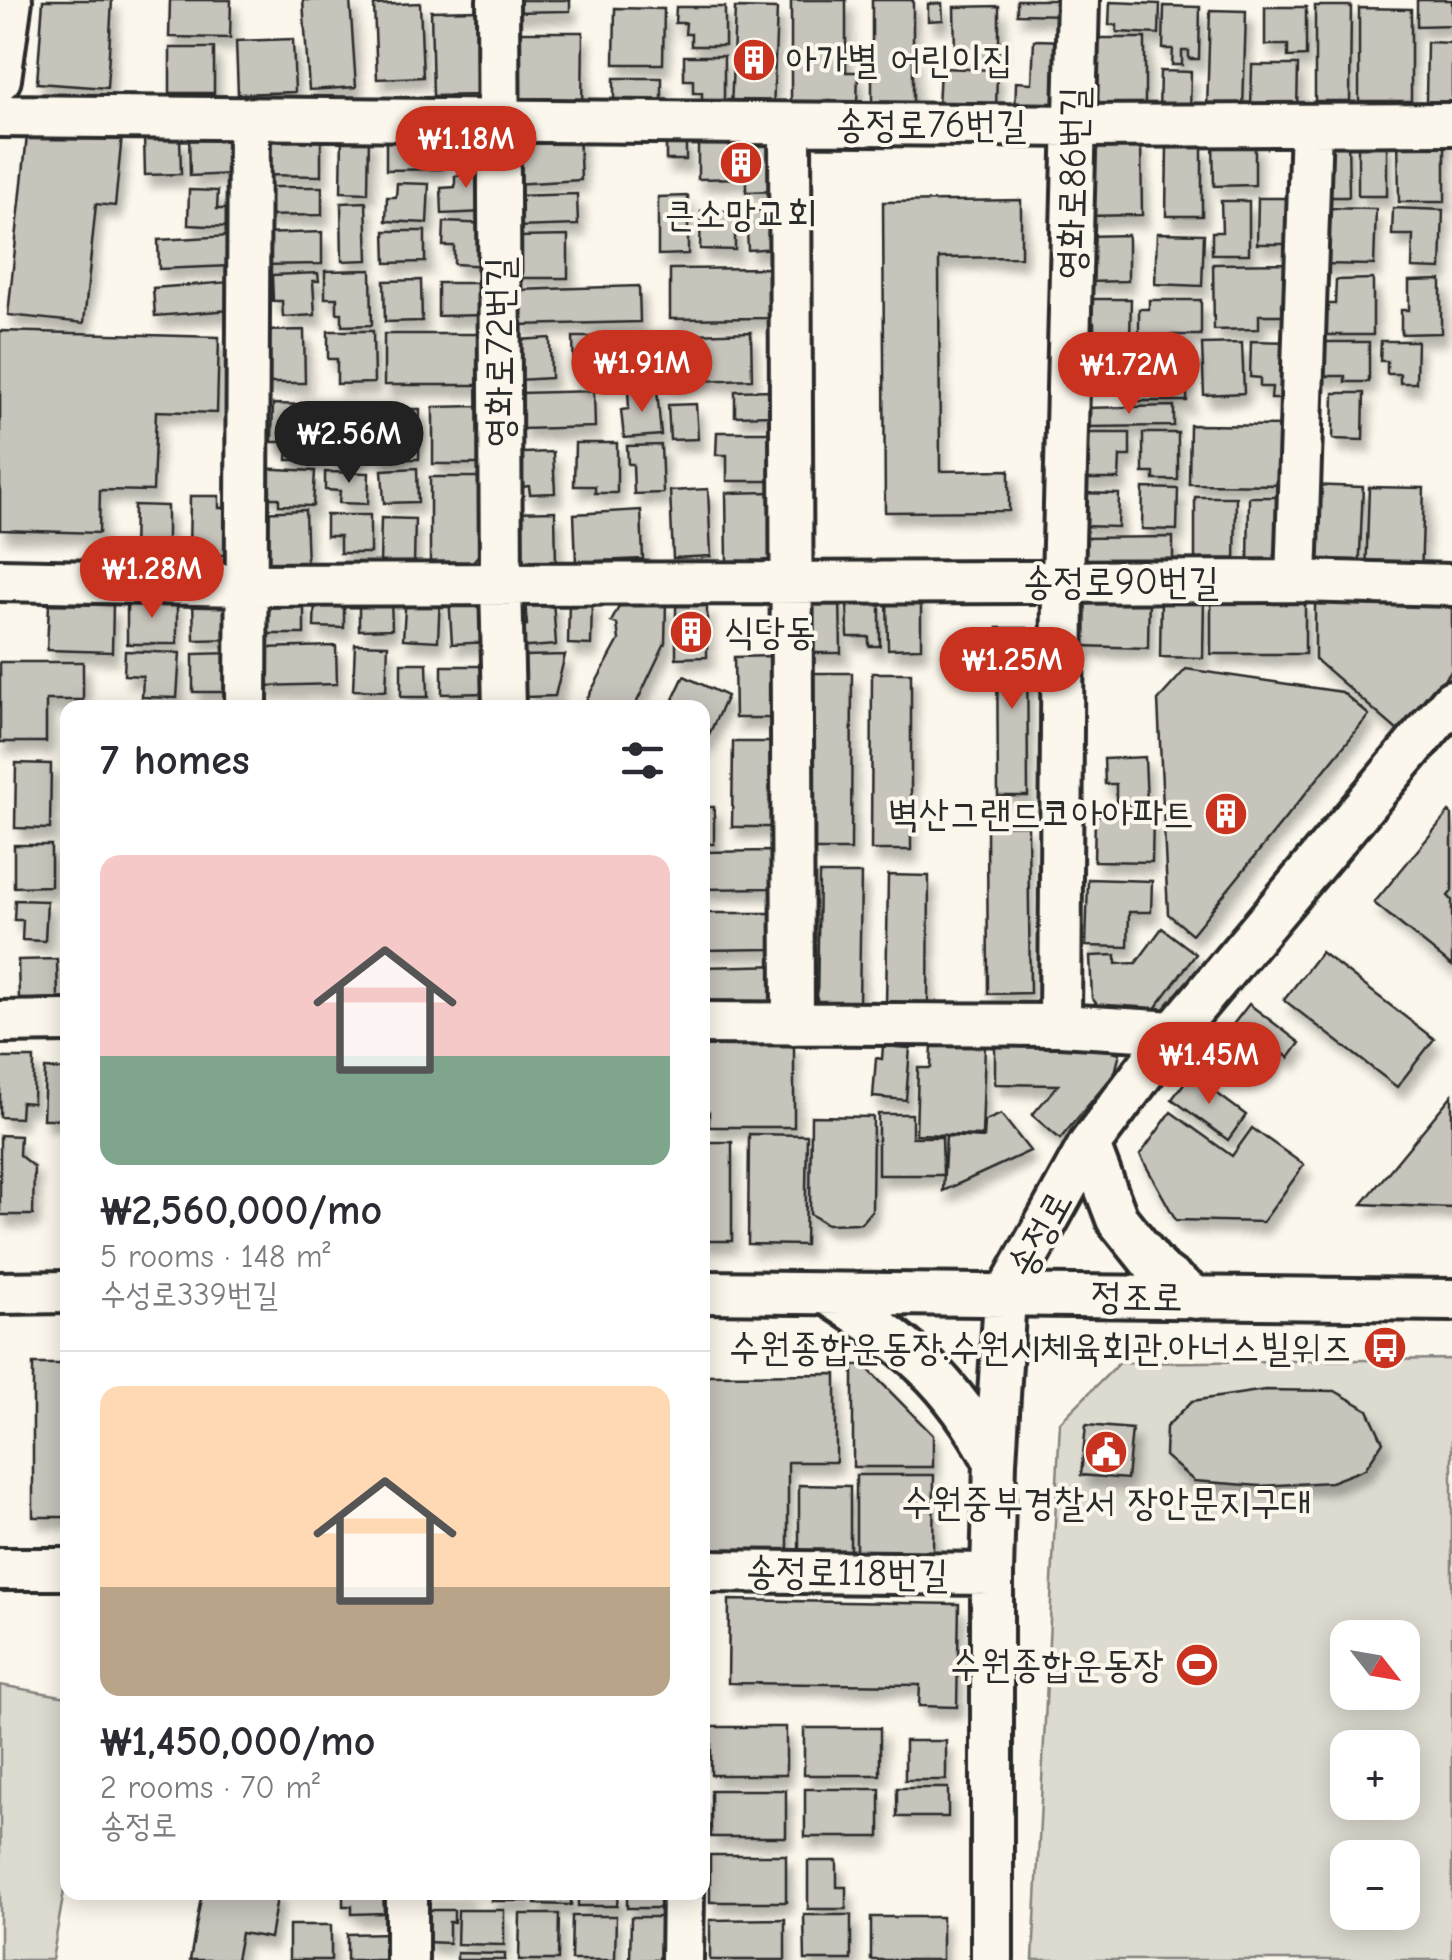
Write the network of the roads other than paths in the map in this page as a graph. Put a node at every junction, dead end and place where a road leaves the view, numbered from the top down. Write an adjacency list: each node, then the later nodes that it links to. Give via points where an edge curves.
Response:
1 (11, 0): 4 (street)
2 (498, 0): 7 (street, 영화로72번길)
3 (1078, 0): 11 (street, 영화로86번길)
4 (0, 79)
5 (0, 116): 6 (street, 송정로76번길)
6 (248, 119): 7 (street, 송정로76번길); 17 (street)
7 (498, 122): 8 (street, 송정로76번길); 16 (street, 영화로72번길)
8 (790, 124): 11 (street, 송정로76번길); 15 (street, 송정로76번길)
9 (1312, 124): 10 (street, 송정로76번길); 11 (street, 송정로76번길); 14 (street)
10 (1452, 124)
11 (1074, 126): 13 (street, 영화로86번길)
12 (0, 580): 17 (street, 송정로90번길)
13 (1063, 582): 14 (street, 송정로90번길); 15 (street, 송정로90번길); 26 (street, 영화로86번길)
14 (1296, 582): 18 (street, 송정로90번길)
15 (790, 583): 16 (street, 송정로90번길); 25 (street)
16 (501, 584): 17 (street, 송정로90번길); 20 (street, 영화로72번길)
17 (246, 585): 19 (street)
18 (1452, 585)
19 (246, 700)
20 (504, 700)
21 (1452, 701): 27 (street, 송정로)
22 (60, 1021): 23 (street)
23 (0, 1022)
24 (710, 1023): 25 (street)
25 (793, 1024): 26 (street)
26 (1060, 1026): 27 (street)
27 (1174, 1032): 28 (street, 송정로)
28 (1090, 1145): 33 (street, 송정로); 34 (street, via 1118,1219 1157,1269)
29 (60, 1292): 31 (street)
30 (710, 1292): 32 (street, 정조로)
31 (0, 1293)
32 (827, 1294): 33 (street, 정조로); 36 (street, via 920,1360 952,1393)
33 (1004, 1296): 34 (street, 정조로); 36 (street, 송정로)
34 (1196, 1298): 35 (street, 정조로)
35 (1452, 1300)
36 (994, 1462): 40 (street, 송정로)
37 (0, 1568): 38 (street)
38 (60, 1569)
39 (710, 1571): 40 (street, 송정로118번길)
40 (992, 1574): 45 (street, 송정로)
41 (406, 1900): 43 (street)
42 (683, 1900): 44 (street)
43 (406, 1960)
44 (682, 1960)
45 (992, 1960)

